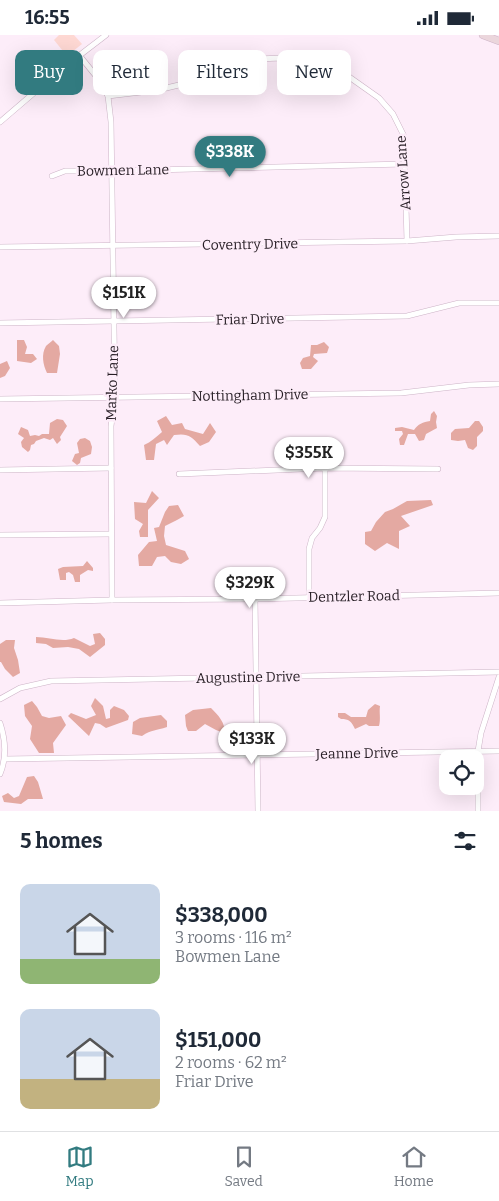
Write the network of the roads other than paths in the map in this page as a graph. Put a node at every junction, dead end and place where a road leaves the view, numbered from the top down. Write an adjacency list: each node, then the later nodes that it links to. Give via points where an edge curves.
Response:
1 (106, 35): 4 (street)
2 (483, 35): 3 (main road)
3 (499, 41)
4 (83, 52)
5 (83, 60): 7 (street, Marko Lane)
6 (32, 95): 8 (street)
7 (108, 96): 9 (street, Arrow Lane, via 158,90 258,59 305,60 345,74 379,98 393,114 404,137); 10 (street, Marko Lane)
8 (0, 122)
9 (406, 164): 10 (street, Bowmen Lane); 13 (street, Arrow Lane)
10 (111, 171): 11 (street, Bowmen Lane, via 65,171); 14 (street, Marko Lane)
11 (52, 176)
12 (499, 236): 13 (street, Coventry Drive)
13 (407, 241): 14 (street, Coventry Drive)
14 (112, 246): 15 (street, Coventry Drive); 17 (street, Marko Lane)
15 (0, 247)
16 (499, 303): 17 (street, Friar Drive, via 459,303 407,315)
17 (114, 322): 18 (street, Friar Drive); 20 (street, Marko Lane)
18 (0, 323)
19 (499, 384): 20 (street, Nottingham Drive, via 401,393)
20 (114, 397): 21 (street, Nottingham Drive); 22 (street, Marko Lane)
21 (0, 399)
22 (111, 467): 25 (street); 27 (street, Marko Lane)
23 (325, 469): 24 (street); 26 (street); 30 (street, via 325,517 309,549)
24 (438, 469)
25 (0, 470)
26 (179, 474)
27 (111, 534): 28 (street); 32 (street, Marko Lane)
28 (0, 535)
29 (499, 593): 30 (street, Dentzler Road)
30 (309, 597): 31 (street, Dentzler Road)
31 (255, 599): 32 (street, Dentzler Road); 35 (street)
32 (112, 600): 33 (street, Dentzler Road)
33 (0, 603)
34 (499, 672): 35 (street, Augustine Drive)
35 (256, 677): 37 (street, Augustine Drive, via 51,681 20,688); 43 (street)
36 (499, 677): 39 (street)
37 (0, 699)
38 (0, 723): 44 (street, via 5,738)
39 (478, 750)
40 (484, 751): 41 (street, Jeanne Drive)
41 (499, 751)
42 (439, 752): 43 (street, Jeanne Drive)
43 (257, 755): 44 (street, Jeanne Drive); 47 (street)
44 (5, 759): 45 (street)
45 (0, 774)
46 (478, 795): 48 (street)
47 (258, 811)
48 (478, 811)

